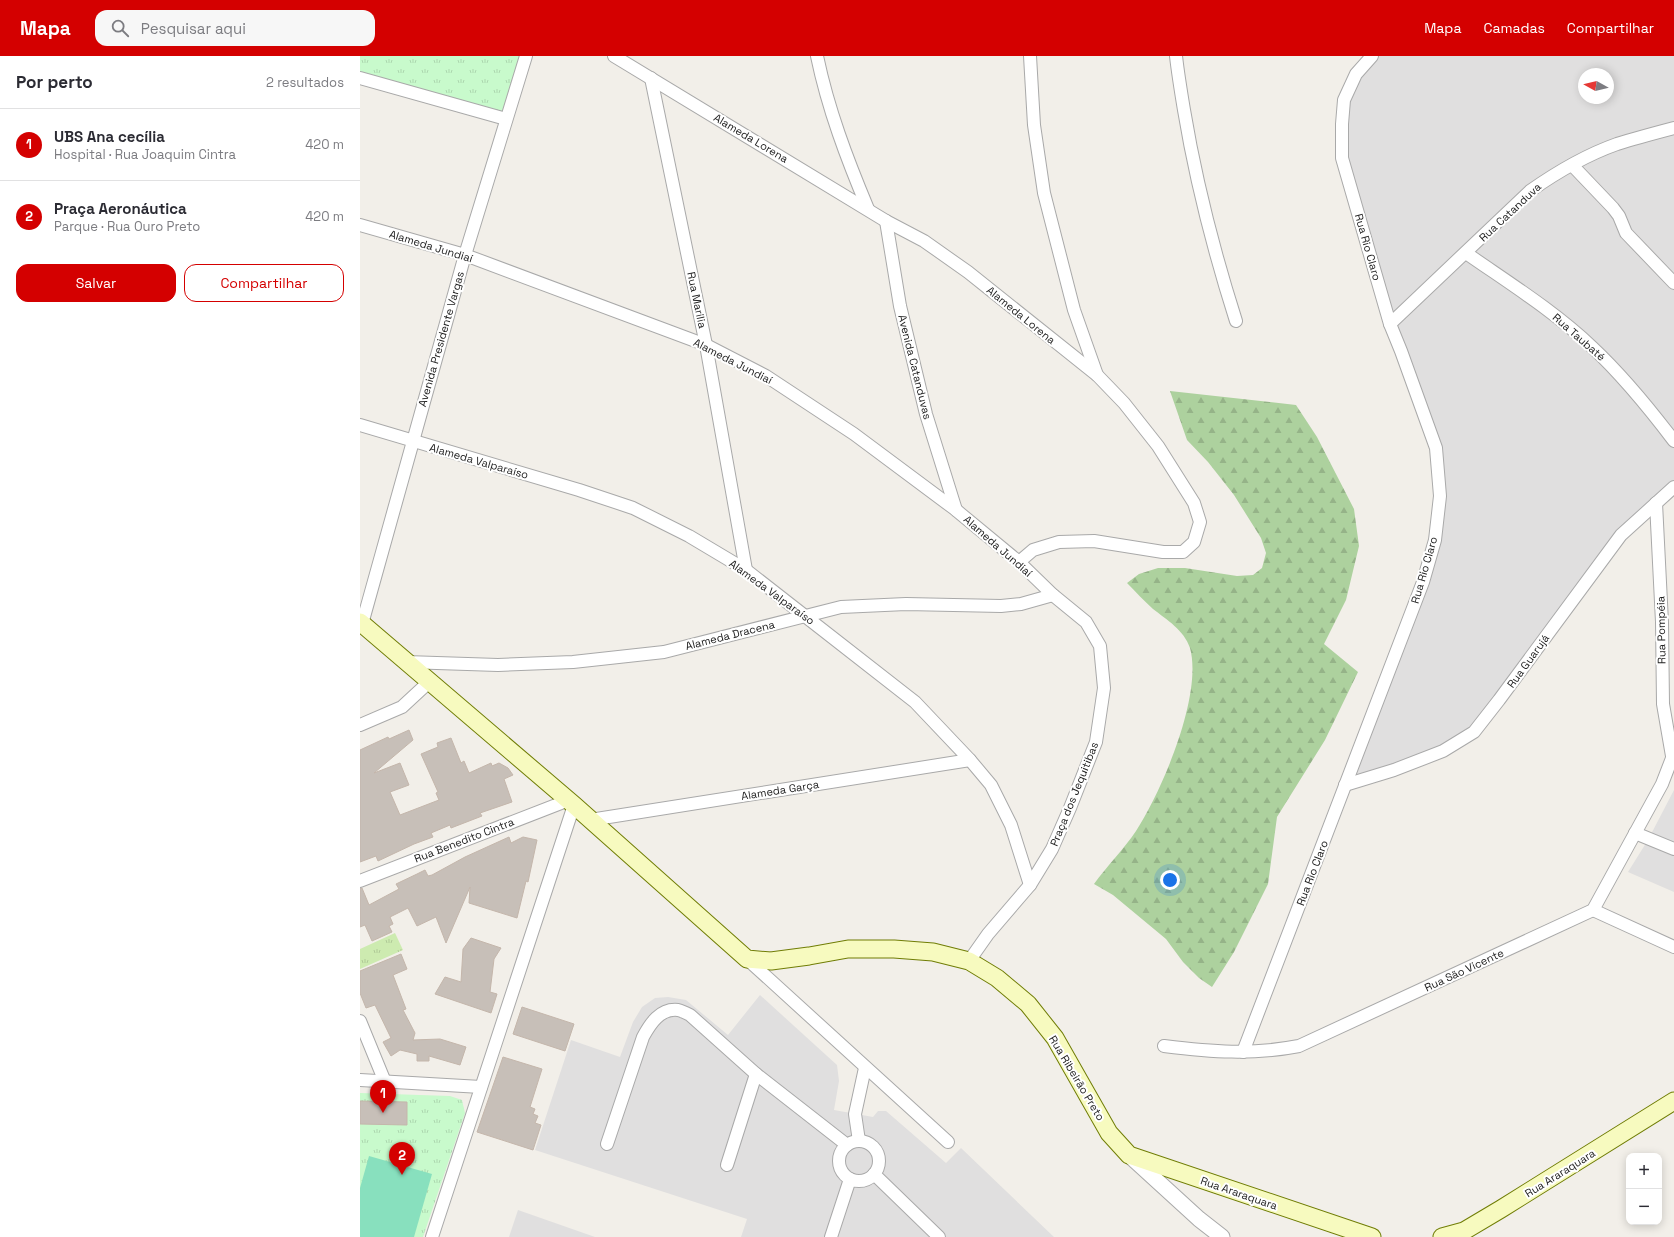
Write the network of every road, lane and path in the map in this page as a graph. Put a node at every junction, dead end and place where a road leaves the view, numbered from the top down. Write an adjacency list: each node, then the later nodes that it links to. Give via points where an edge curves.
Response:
1 (526, 56): 9 (street, Avenida Presidente Vargas)
2 (614, 56): 8 (street, Alameda Lorena)
3 (816, 56): 12 (street, via 836,127)
4 (1030, 56): 21 (street, via 1034,125 1044,193 1074,310)
5 (1176, 56): 18 (street, via 1188,135 1203,206)
6 (1372, 56): 19 (street, Rua Rio Claro, via 1356,74 1344,100 1342,158)
7 (360, 78): 9 (street)
8 (651, 78): 12 (street, Alameda Lorena); 20 (street, Rua Marilia)
9 (506, 119): 16 (street, Avenida Presidente Vargas)
10 (1674, 128): 11 (street, Rua Catanduva, via 1618,144)
11 (1572, 165): 15 (street, Rua Catanduva, via 1530,191); 17 (street, via 1613,208 1626,233)
12 (868, 209): 13 (street, Alameda Lorena)
13 (886, 221): 21 (street, Alameda Lorena, via 924,241 968,272); 27 (street, Avenida Catanduvas, via 900,306 926,414)
14 (360, 225): 16 (street, Alameda Jundiaí)
15 (1466, 253): 19 (street, Rua Catanduva); 24 (street, Rua Taubaté, via 1550,312 1592,346 1622,376)
16 (465, 255): 20 (street, Alameda Jundiaí); 23 (street, Avenida Presidente Vargas)
17 (1674, 283)
18 (1236, 321)
19 (1390, 324): 38 (street, Rua Rio Claro, via 1436,448 1440,496 1434,540 1423,582)
20 (706, 345): 27 (street, Alameda Jundiaí, via 766,376 854,434); 29 (street, Rua Marilia)
21 (1097, 375): 28 (street, Alameda Lorena, via 1124,403 1158,446 1194,503 1200,522 1194,542 1183,552 1163,552 1094,541 1059,542 1033,550)
22 (360, 425): 23 (street, Alameda Valparaíso)
23 (412, 441): 29 (street, Alameda Valparaíso, via 633,508 689,536); 32 (street, Avenida Presidente Vargas)
24 (1674, 441)
25 (1674, 487): 26 (street, Rua Guarujá)
26 (1656, 503): 36 (street, Rua Pompéia, via 1663,704); 38 (street, Rua Guarujá, via 1621,535 1474,732 1443,751)
27 (956, 510): 28 (street, Alameda Jundiaí)
28 (1019, 562): 30 (street, Alameda Jundiaí)
29 (746, 570): 31 (street, Alameda Valparaíso)
30 (1053, 595): 31 (street, Alameda Dracena, via 1021,604 1001,606 906,604 841,607); 44 (street, Praça dos Jequitibas, via 1086,622 1100,646 1104,688 1096,742 1052,848)
31 (806, 616): 33 (street, Alameda Dracena, via 657,653 573,662 498,665); 37 (street, Alameda Valparaíso, via 916,702)
32 (361, 623): 33 (main road)
33 (406, 662): 34 (main road)
34 (429, 682): 35 (street, via 402,706); 39 (main road)
35 (360, 725)
36 (1673, 755): 41 (street, via 1662,784)
37 (970, 760): 40 (street, Alameda Garça); 44 (street, Alameda Valparaíso, via 991,785 1011,825)
38 (1345, 785): 51 (street, Rua Rio Claro)
39 (571, 803): 40 (main road); 43 (street, Rua Benedito Cintra); 56 (street)
40 (590, 820): 47 (main road)
41 (1635, 833): 42 (street); 45 (street)
42 (1674, 849)
43 (360, 881)
44 (1030, 885): 48 (street, Praça dos Jequitibas, via 988,934)
45 (1593, 910): 46 (street); 51 (street, Rua São Vicente, via 1299,1046 1268,1052)
46 (1674, 947)
47 (748, 959): 48 (main road, Rua Ribeirão Preto, via 771,961 848,949 894,949 933,952); 52 (street)
48 (969, 961): 62 (main road, Rua Ribeirão Preto, via 997,978 1028,1004 1055,1038 1109,1133)
49 (360, 1021): 55 (street)
50 (1164, 1046): 51 (street, Rua São Vicente, via 1210,1052)
51 (1243, 1052)
52 (865, 1068): 58 (street, via 856,1114); 59 (street)
53 (756, 1074): 60 (street, via 690,1015 677,1010 664,1012 651,1022 643,1037); 61 (street); 63 (street)
54 (360, 1080): 55 (street)
55 (385, 1082): 56 (street)
56 (481, 1087): 66 (street)
57 (1674, 1101): 71 (main road, Rua Araraquara, via 1464,1231)
58 (859, 1141): 61 (street); 64 (street, via 871,1145 875,1150 878,1162)
59 (948, 1142)
60 (607, 1144)
61 (847, 1145): 65 (street, via 839,1162 844,1175)
62 (1129, 1156): 69 (street, Rua Ribeirão Preto); 70 (main road, Rua Araraquara)
63 (727, 1165)
64 (874, 1174): 65 (street, via 863,1180); 68 (street)
65 (850, 1179): 67 (street)
66 (432, 1237)
67 (832, 1237)
68 (939, 1237)
69 (1222, 1237)
70 (1372, 1237)
71 (1442, 1237)

